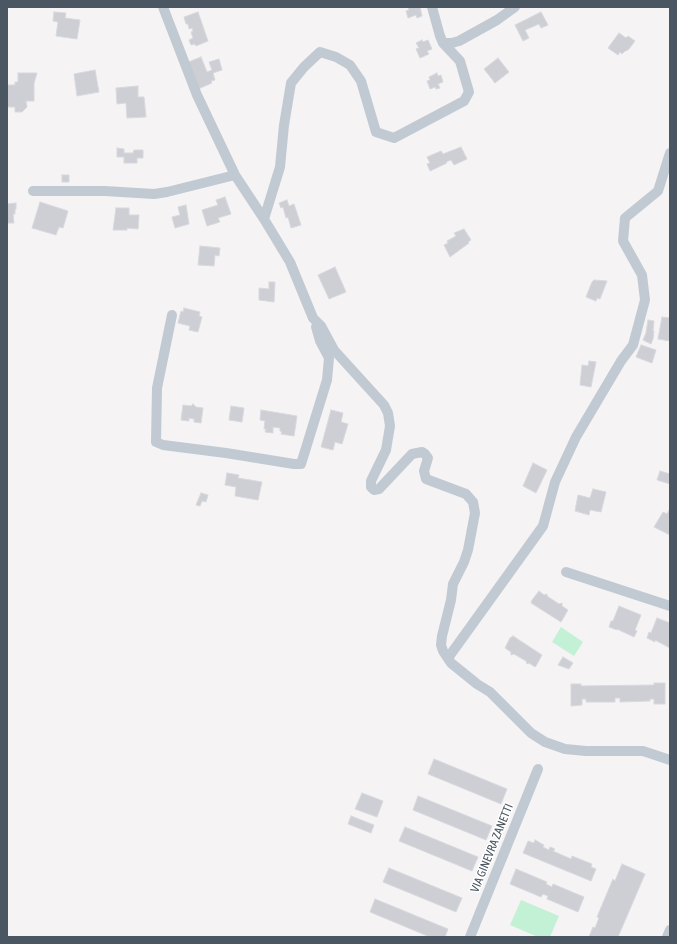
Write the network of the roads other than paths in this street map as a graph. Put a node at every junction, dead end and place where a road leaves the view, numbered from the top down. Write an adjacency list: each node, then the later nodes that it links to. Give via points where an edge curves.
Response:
1 (163, 7): 6 (street, via 197,95)
2 (432, 7): 4 (street)
3 (515, 7): 4 (street, via 460,41)
4 (443, 43): 8 (street, via 460,61 470,92 464,101 394,138 376,132 361,81 350,65 320,52 304,67 291,84 280,167)
5 (670, 153): 13 (street, via 658,191 625,218 623,241 642,275 645,300 633,345 576,437 555,482 542,526)
6 (235, 175): 7 (street, via 154,194); 8 (street)
7 (33, 191)
8 (264, 219): 10 (street, via 290,262)
9 (172, 315): 10 (street, via 157,388 156,442 294,464 301,464 327,380 329,358 320,341)
10 (313, 318): 13 (street, via 321,326 334,350 384,405 388,413 390,426 386,450 371,481 371,487 374,490 379,489 412,454 422,452 428,458 424,471 426,478 466,494 473,502 475,513 468,550 453,584 442,636 441,645)
11 (566, 572): 12 (street)
12 (670, 606)
13 (448, 658): 14 (street, via 490,692 531,733 545,742 566,749 586,751 642,751)
14 (670, 760)
15 (538, 769): 17 (street, VIA GINEVRA ZANETTI)
16 (670, 930): 18 (street)
17 (470, 937)
18 (667, 937)

